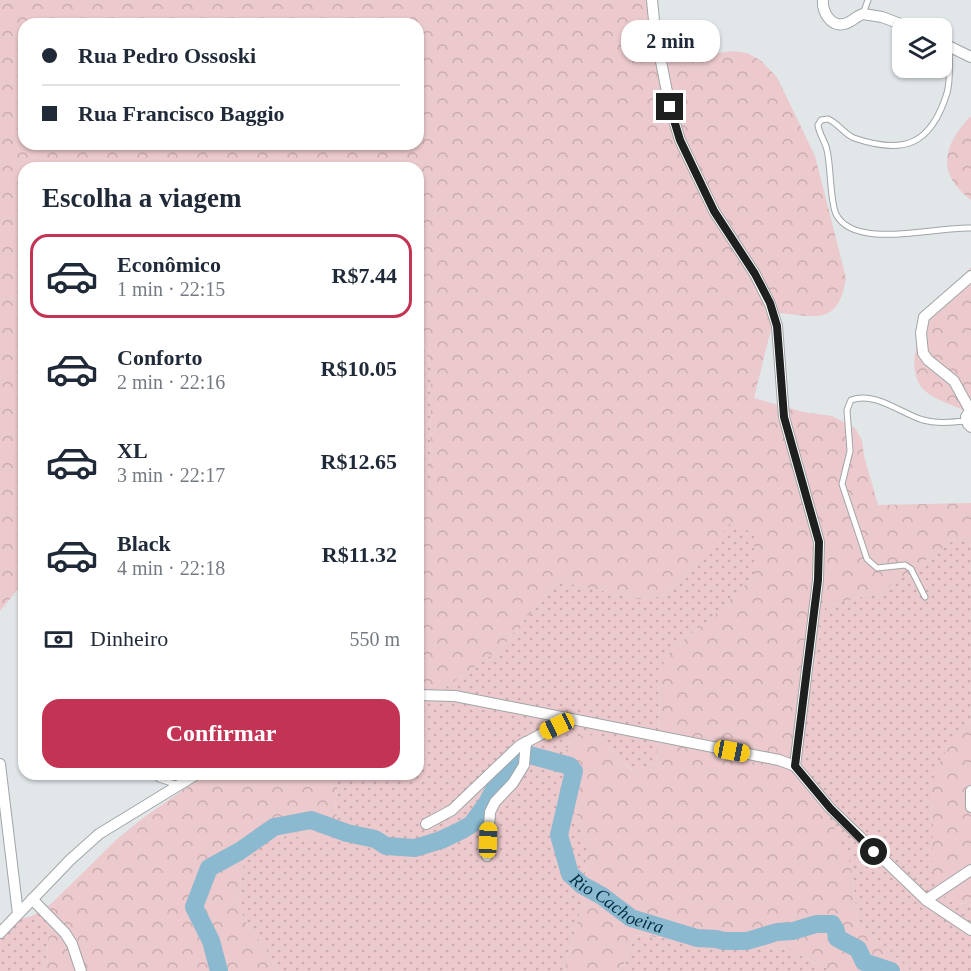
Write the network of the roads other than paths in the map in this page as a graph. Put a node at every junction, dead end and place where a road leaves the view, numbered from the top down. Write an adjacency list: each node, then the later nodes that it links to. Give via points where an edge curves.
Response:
1 (652, 0): 17 (street, via 670,107 680,140 714,211 770,303 777,326 784,417 819,542 818,580)
2 (823, 0): 4 (street, via 826,16 840,24)
3 (868, 0): 4 (lane)
4 (862, 14): 5 (street)
5 (892, 21)
6 (952, 48): 7 (street)
7 (971, 57)
8 (947, 78): 9 (lane, via 948,92 933,125 921,138 906,145 852,137 828,119 818,124 819,131 827,148 836,213 847,226 879,235)
9 (971, 228)
10 (971, 276): 11 (street, via 924,317 921,333 923,353 954,381)
11 (969, 417): 12 (lane, via 941,424 861,396 848,405 850,451 842,484 867,559 877,568 905,565)
12 (925, 597)
13 (424, 695): 14 (street, via 455,696)
14 (570, 719): 15 (street); 17 (street)
15 (526, 742): 23 (street, via 452,810); 24 (street, via 524,765 490,812)
16 (0, 764): 28 (street)
17 (795, 766): 27 (street, via 830,808)
18 (162, 780): 20 (lane)
19 (188, 780): 20 (street)
20 (180, 786): 26 (street, via 99,834)
21 (971, 791): 22 (street)
22 (971, 807)
23 (426, 824)
24 (487, 856)
25 (971, 870): 27 (street)
26 (32, 899): 28 (street); 31 (street, via 65,933)
27 (926, 900): 29 (street)
28 (18, 914): 30 (street)
29 (971, 930)
30 (0, 933)
31 (81, 971)

